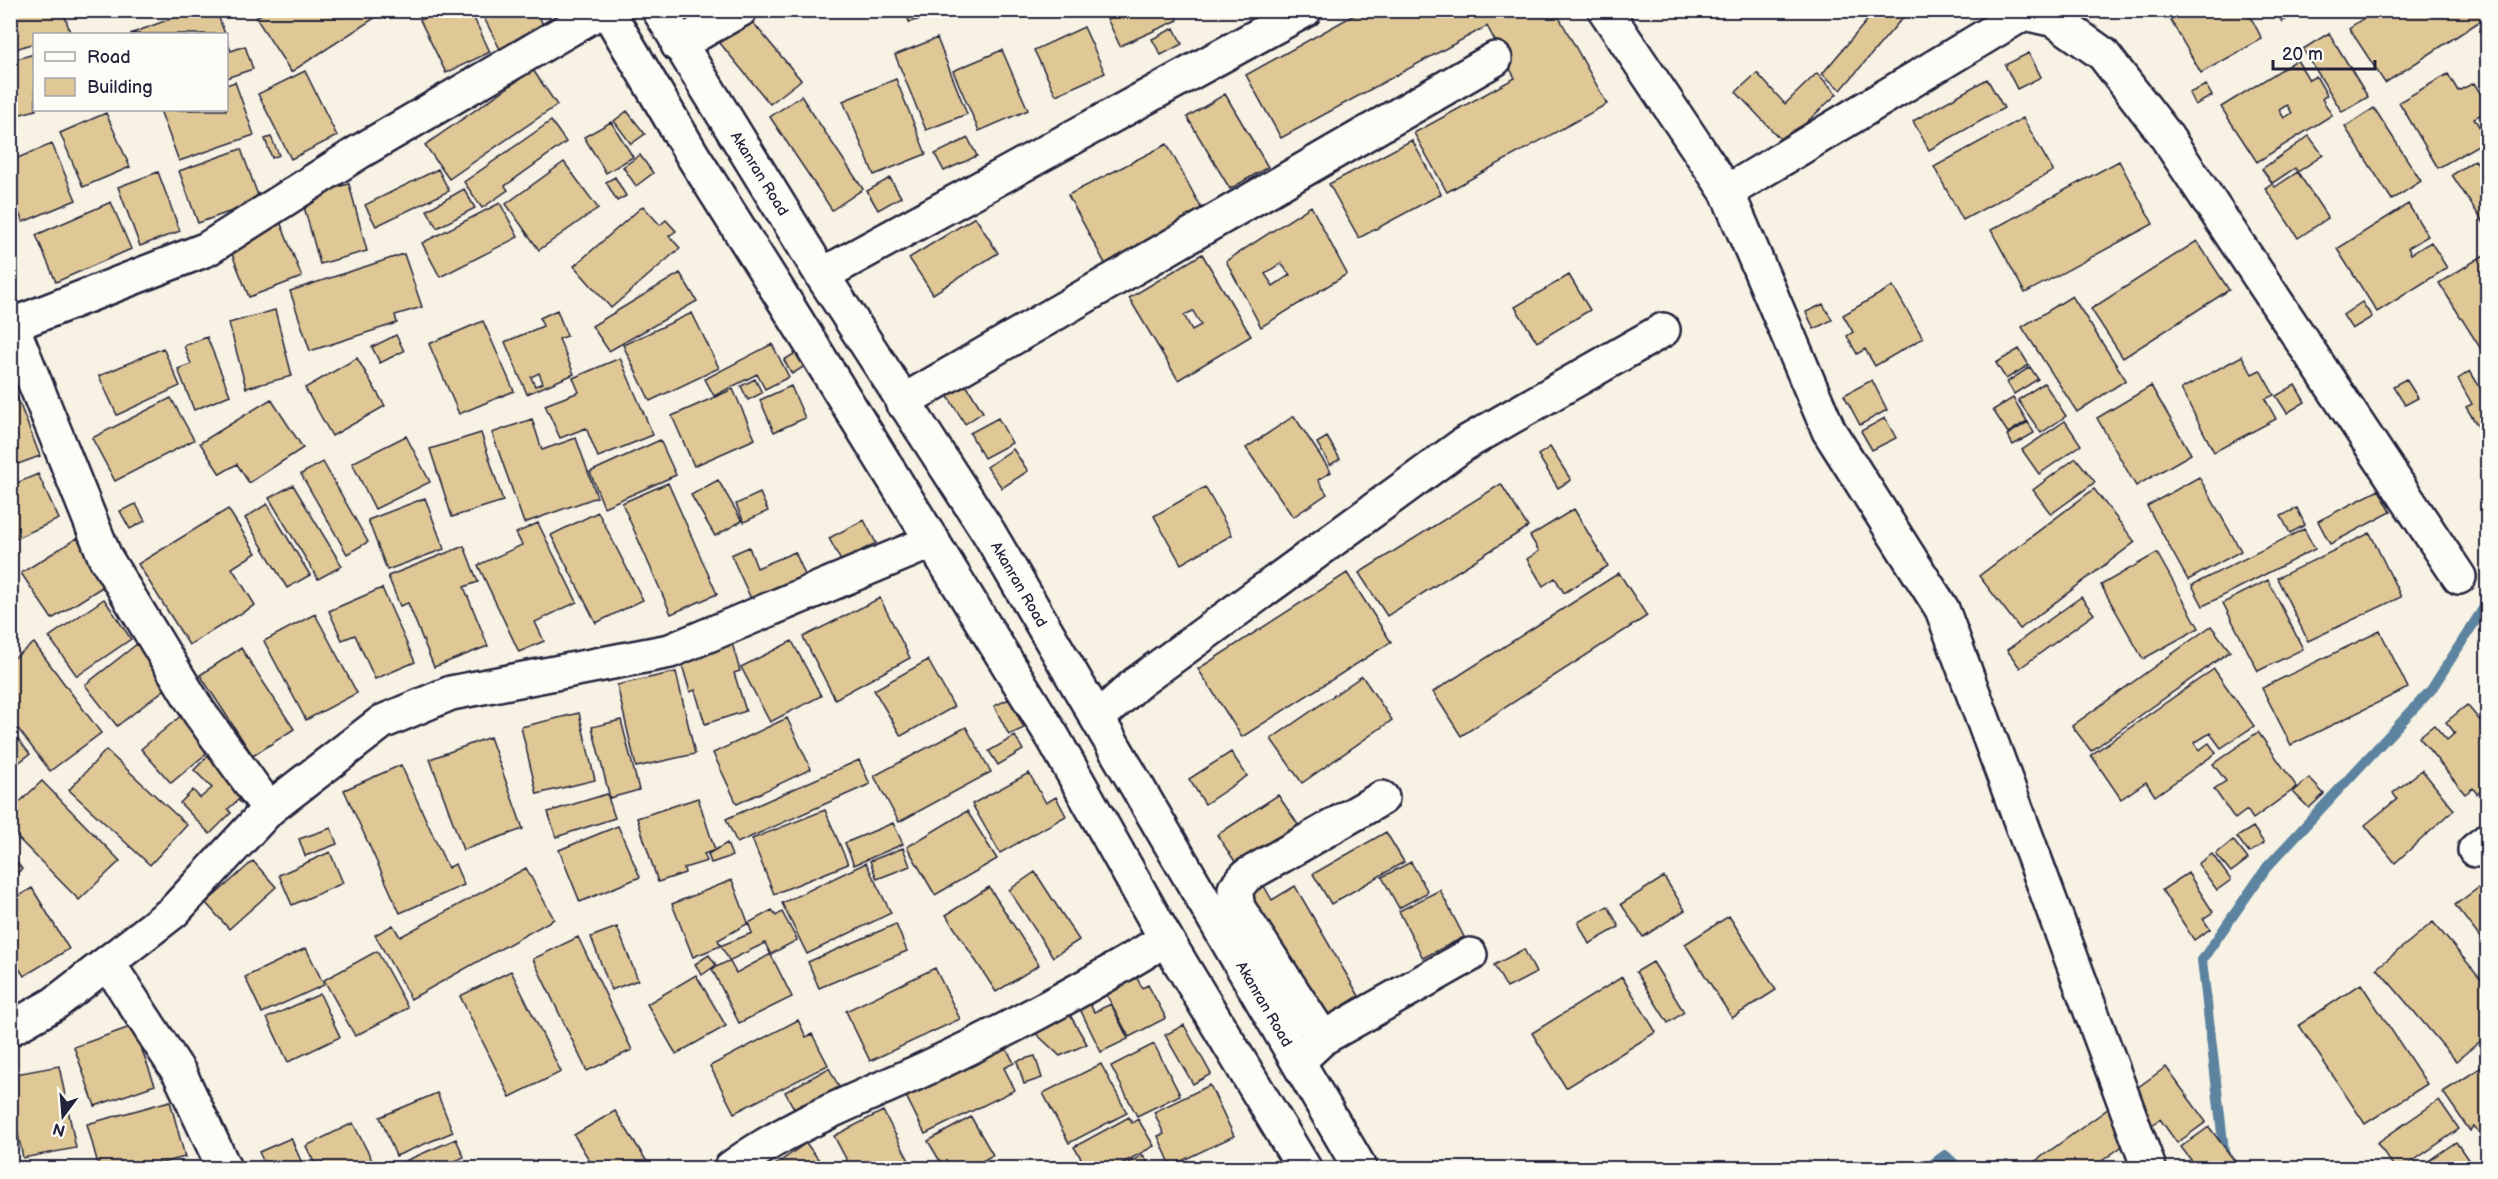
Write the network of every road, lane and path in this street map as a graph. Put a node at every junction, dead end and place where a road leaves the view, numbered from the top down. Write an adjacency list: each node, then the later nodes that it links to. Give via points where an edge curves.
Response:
1 (604, 10): 10 (street, via 359,152 207,249); 13 (street)
2 (659, 10): 6 (street, Akanran Road)
3 (740, 10): 6 (street)
4 (1305, 10): 9 (street)
5 (1605, 10): 8 (street)
6 (678, 45): 9 (street, Akanran Road)
7 (1495, 59): 12 (street)
8 (1727, 192): 14 (street, via 2024,13 2055,20 2103,54 2164,133); 28 (street, via 1829,431 1942,609)
9 (822, 275): 12 (street, Akanran Road)
10 (11, 323): 17 (street, via 105,557 199,712)
11 (1663, 330): 15 (street, via 1464,444 1137,683)
12 (902, 402): 15 (street, Akanran Road, via 989,533)
13 (933, 541): 17 (street, via 670,651 451,693 382,722); 18 (street, via 1053,739)
14 (2459, 577)
15 (1098, 718): 23 (street, Akanran Road)
16 (1382, 798): 22 (street, via 1246,876 1235,889 1238,908)
17 (270, 809): 20 (street, via 173,912)
18 (1166, 939): 25 (street, via 1116,970 950,1058 760,1146); 26 (street)
19 (1470, 955): 22 (street)
20 (108, 963): 21 (street, via 54,1004); 24 (street, via 180,1074)
21 (10, 1029)
22 (1323, 1038): 23 (street)
23 (1298, 1062): 27 (street, Akanran Road)
24 (224, 1168)
25 (731, 1168)
26 (1304, 1168)
27 (1360, 1168)
28 (2149, 1168)

